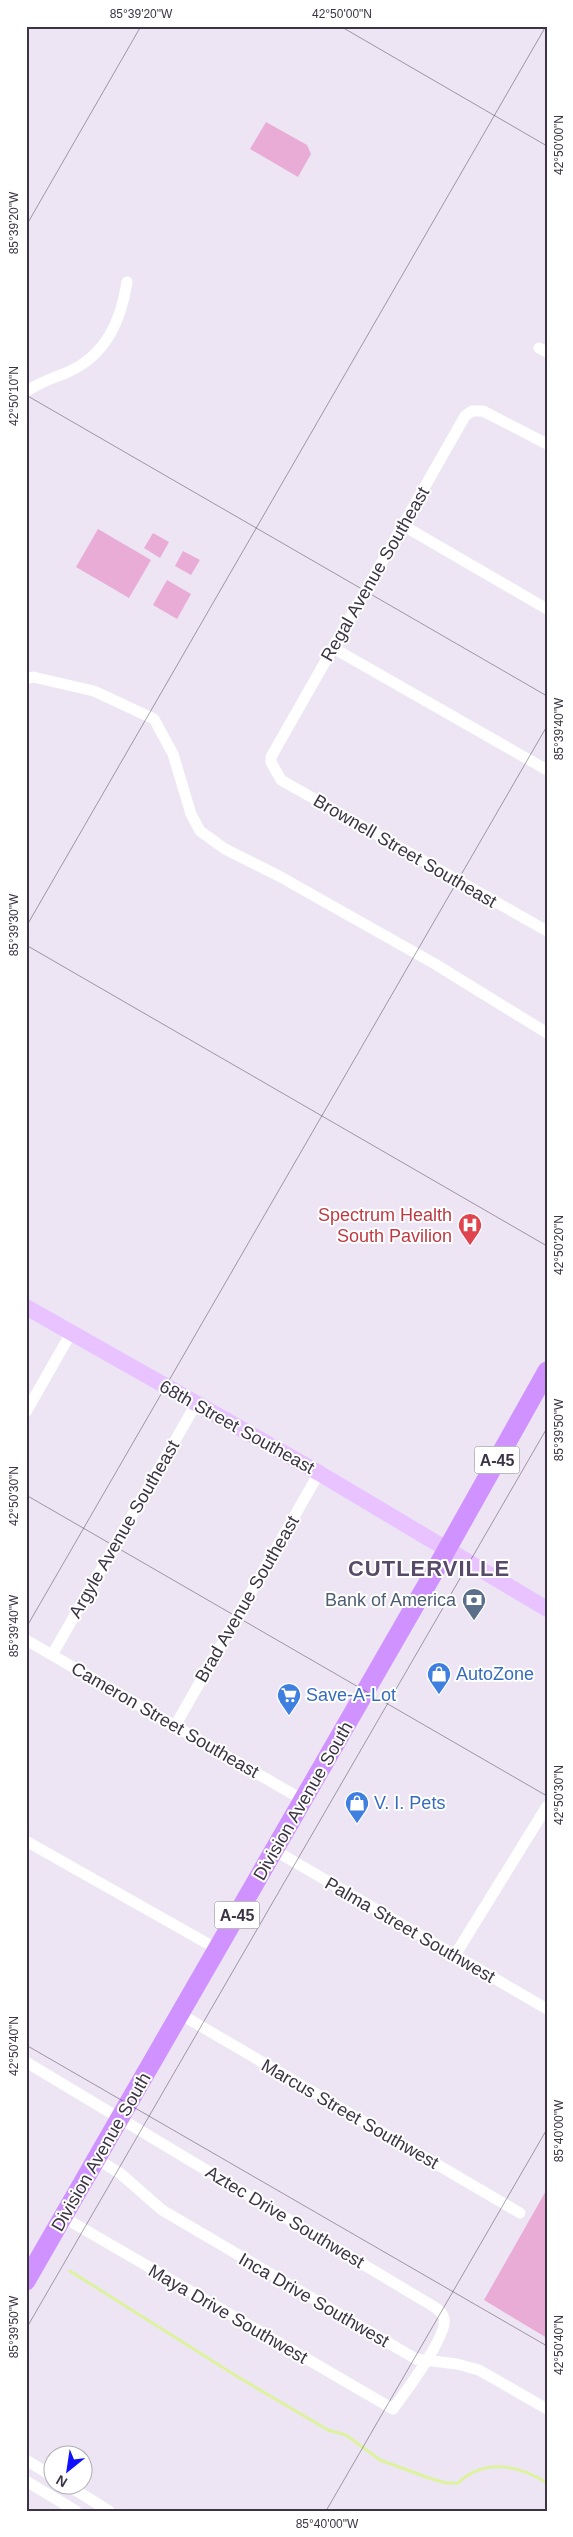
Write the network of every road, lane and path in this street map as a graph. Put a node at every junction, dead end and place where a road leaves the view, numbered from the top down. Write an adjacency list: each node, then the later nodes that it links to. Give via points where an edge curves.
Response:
1 (127, 282): 2 (street, via 117,323 100,349 78,366)
2 (26, 392)
3 (547, 444): 4 (street, Regal Avenue Southeast, via 497,416 472,410 465,416)
4 (404, 526): 5 (street); 6 (street, Regal Avenue Southeast)
5 (547, 609)
6 (333, 648): 8 (street, Regal Avenue Southeast, via 275,747); 9 (street)
7 (26, 679): 11 (street, via 33,677 79,686 154,719 173,754 191,814 200,831 225,849 435,964)
8 (271, 762): 10 (street, Brownell Street Southeast, via 281,780)
9 (547, 770)
10 (547, 931)
11 (547, 1032)
12 (26, 1307): 13 (main road, 68th Street Southeast)
13 (71, 1333): 15 (main road, 68th Street Southeast); 16 (street)
14 (544, 1382): 18 (main road, Division Avenue South / A-45)
15 (196, 1404): 17 (main road, 68th Street Southeast); 21 (street, Argyle Avenue Southeast)
16 (26, 1412)
17 (319, 1473): 18 (main road, 68th Street Southeast); 22 (street, Brad Avenue Southeast)
18 (448, 1548): 19 (main road, 68th Street Southeast); 23 (main road, Division Avenue South / A-45)
19 (547, 1609)
20 (26, 1640): 21 (street, Cameron Street Southeast)
21 (52, 1654): 22 (street, Cameron Street Southeast)
22 (175, 1726): 23 (street, Cameron Street Southeast)
23 (303, 1800): 26 (main road, Division Avenue South / A-45)
24 (547, 1806): 28 (street)
25 (26, 1841): 27 (street)
26 (274, 1850): 27 (main road, Division Avenue South / A-45); 28 (street, Palma Street Southwest)
27 (217, 1950): 30 (main road, Division Avenue South / A-45)
28 (455, 1955): 29 (street, Palma Street Southwest)
29 (547, 2009)
30 (180, 2014): 32 (main road, Division Avenue South / A-45); 34 (street, Marcus Street Southwest)
31 (26, 2062): 32 (street, Aztec Drive Southwest)
32 (120, 2118): 33 (main road, Division Avenue South / A-45); 37 (street, Aztec Drive Southwest, via 441,2312 444,2320 442,2331)
33 (97, 2159): 35 (main road, Division Avenue South / A-45); 37 (street, Inca Drive Southwest, via 121,2174 162,2210)
34 (520, 2213)
35 (63, 2216): 36 (main road, Division Avenue South / A-45); 37 (street, Maya Drive Southwest, via 393,2409)
36 (28, 2272)
37 (425, 2362): 38 (street, Inca Drive Southwest, via 457,2364 479,2370)
38 (547, 2410)
39 (26, 2460): 40 (street)
40 (42, 2470)
41 (26, 2481): 43 (street)
42 (82, 2494): 44 (street)
43 (76, 2511)
44 (109, 2511)

